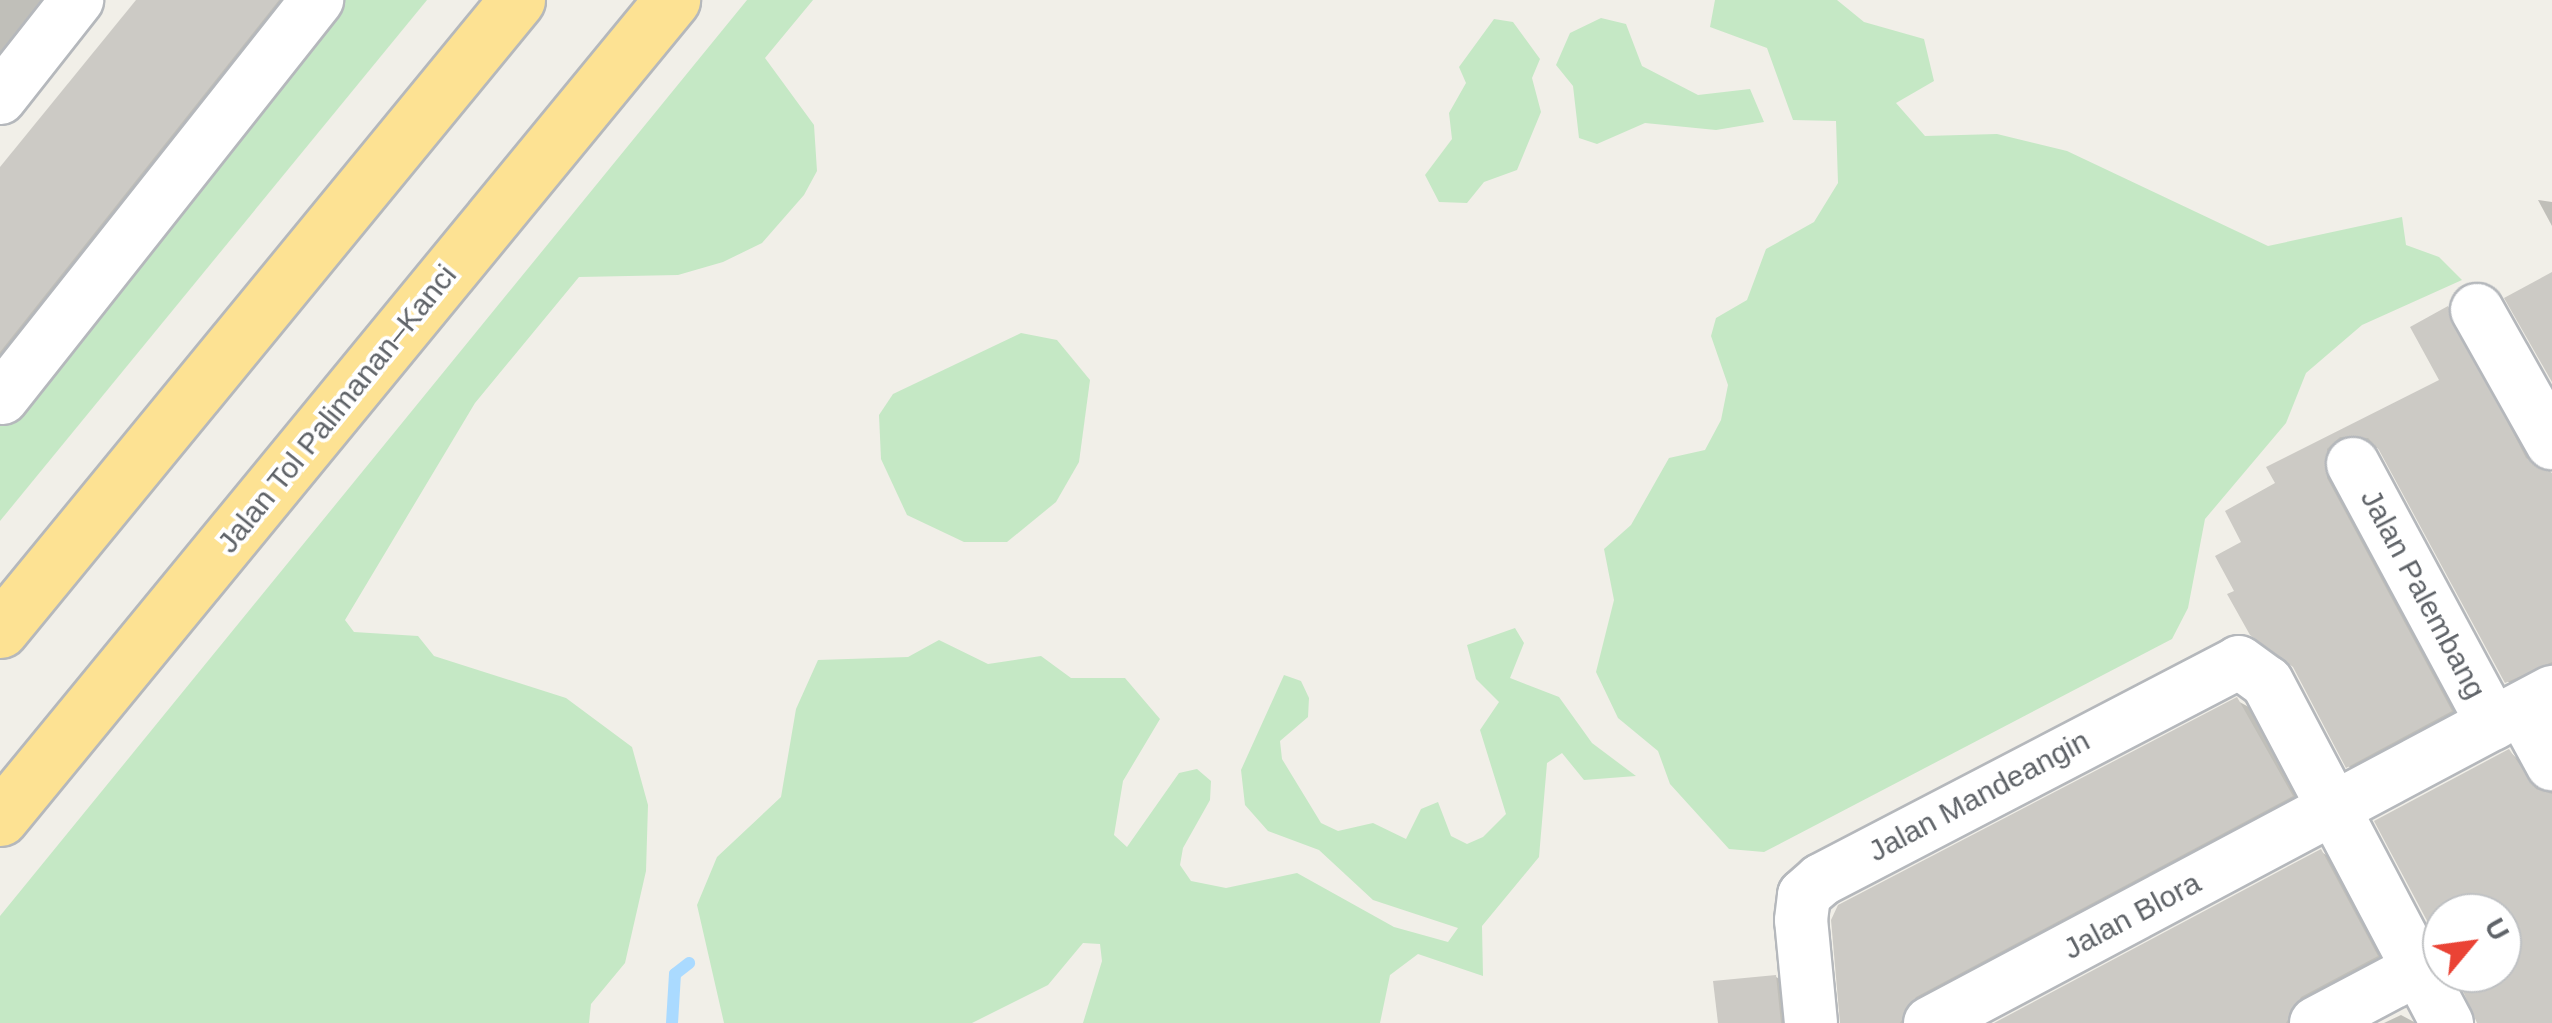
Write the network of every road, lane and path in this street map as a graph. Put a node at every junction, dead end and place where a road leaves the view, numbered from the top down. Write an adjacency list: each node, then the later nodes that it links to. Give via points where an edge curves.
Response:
1 (76, 0): 5 (street)
2 (317, 0): 7 (street)
3 (517, 0): 10 (highway)
4 (672, 0): 14 (highway, Jalan Tol Palimanan–Kanci)
5 (0, 98)
6 (2477, 310): 8 (street)
7 (2, 398)
8 (2552, 443)
9 (2353, 464): 11 (street, Jalan Palembang)
10 (0, 630)
11 (2523, 708): 12 (street, Jalan Palembang); 13 (street, Jalan Blora)
12 (2552, 764)
13 (2335, 810): 15 (street); 16 (street, Jalan Mandeangin, via 2267,682 2248,664 2228,664 1821,880 1804,895 1800,920); 17 (street, Jalan Blora)
14 (0, 818)
15 (2418, 969): 18 (street); 19 (street)
16 (1810, 1023)
17 (1930, 1023)
18 (2316, 1023)
19 (2447, 1023)

